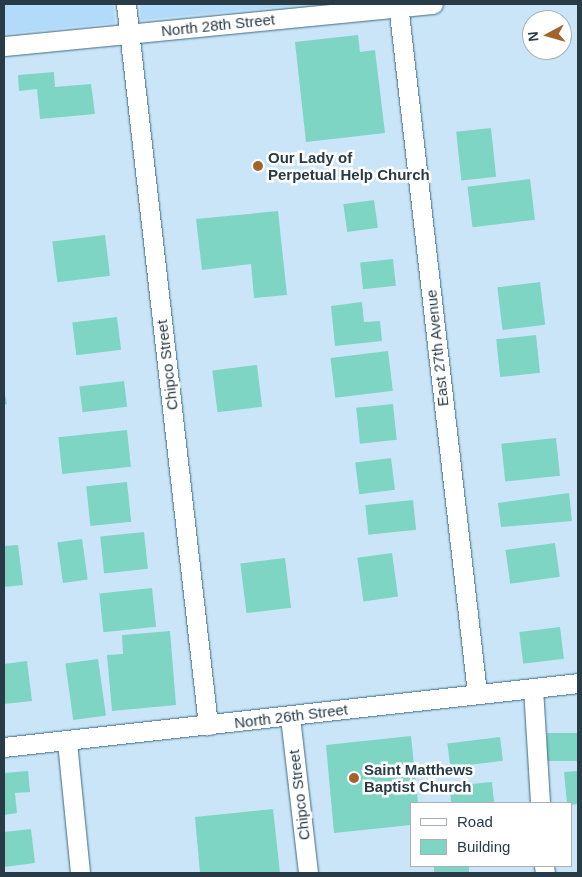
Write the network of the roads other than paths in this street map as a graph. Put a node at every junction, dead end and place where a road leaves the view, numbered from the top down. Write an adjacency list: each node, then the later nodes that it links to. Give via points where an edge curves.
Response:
1 (126, 4): 4 (street, Chipco Street)
2 (433, 4): 3 (street, North 28th Street)
3 (398, 5): 4 (street, North 28th Street); 8 (street, East 27th Avenue)
4 (129, 34): 5 (street, North 28th Street); 10 (street, Chipco Street)
5 (4, 46)
6 (578, 683): 7 (street, North 26th Street)
7 (533, 688): 8 (street, North 26th Street); 13 (street)
8 (476, 693): 9 (street, North 26th Street)
9 (290, 717): 10 (street, North 26th Street); 15 (street, Chipco Street)
10 (208, 726): 11 (street, North 26th Street)
11 (67, 742): 12 (street, North 26th Street); 14 (street)
12 (4, 747)
13 (540, 802)
14 (80, 873)
15 (308, 873)

